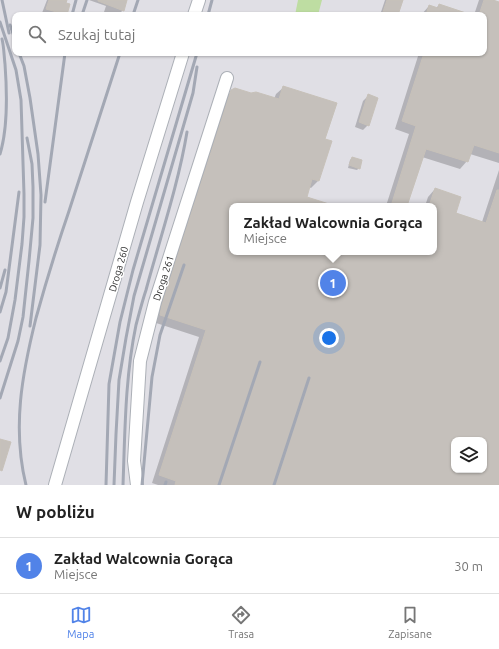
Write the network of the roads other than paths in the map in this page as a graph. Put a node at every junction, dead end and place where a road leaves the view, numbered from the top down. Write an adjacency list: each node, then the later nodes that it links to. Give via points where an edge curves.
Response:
1 (198, 0): 2 (lane)
2 (195, 12)
3 (182, 56): 5 (lane, Droga 260)
4 (227, 78): 6 (lane, Droga 261, via 155,302 140,361 134,461)
5 (55, 485)
6 (137, 485)

